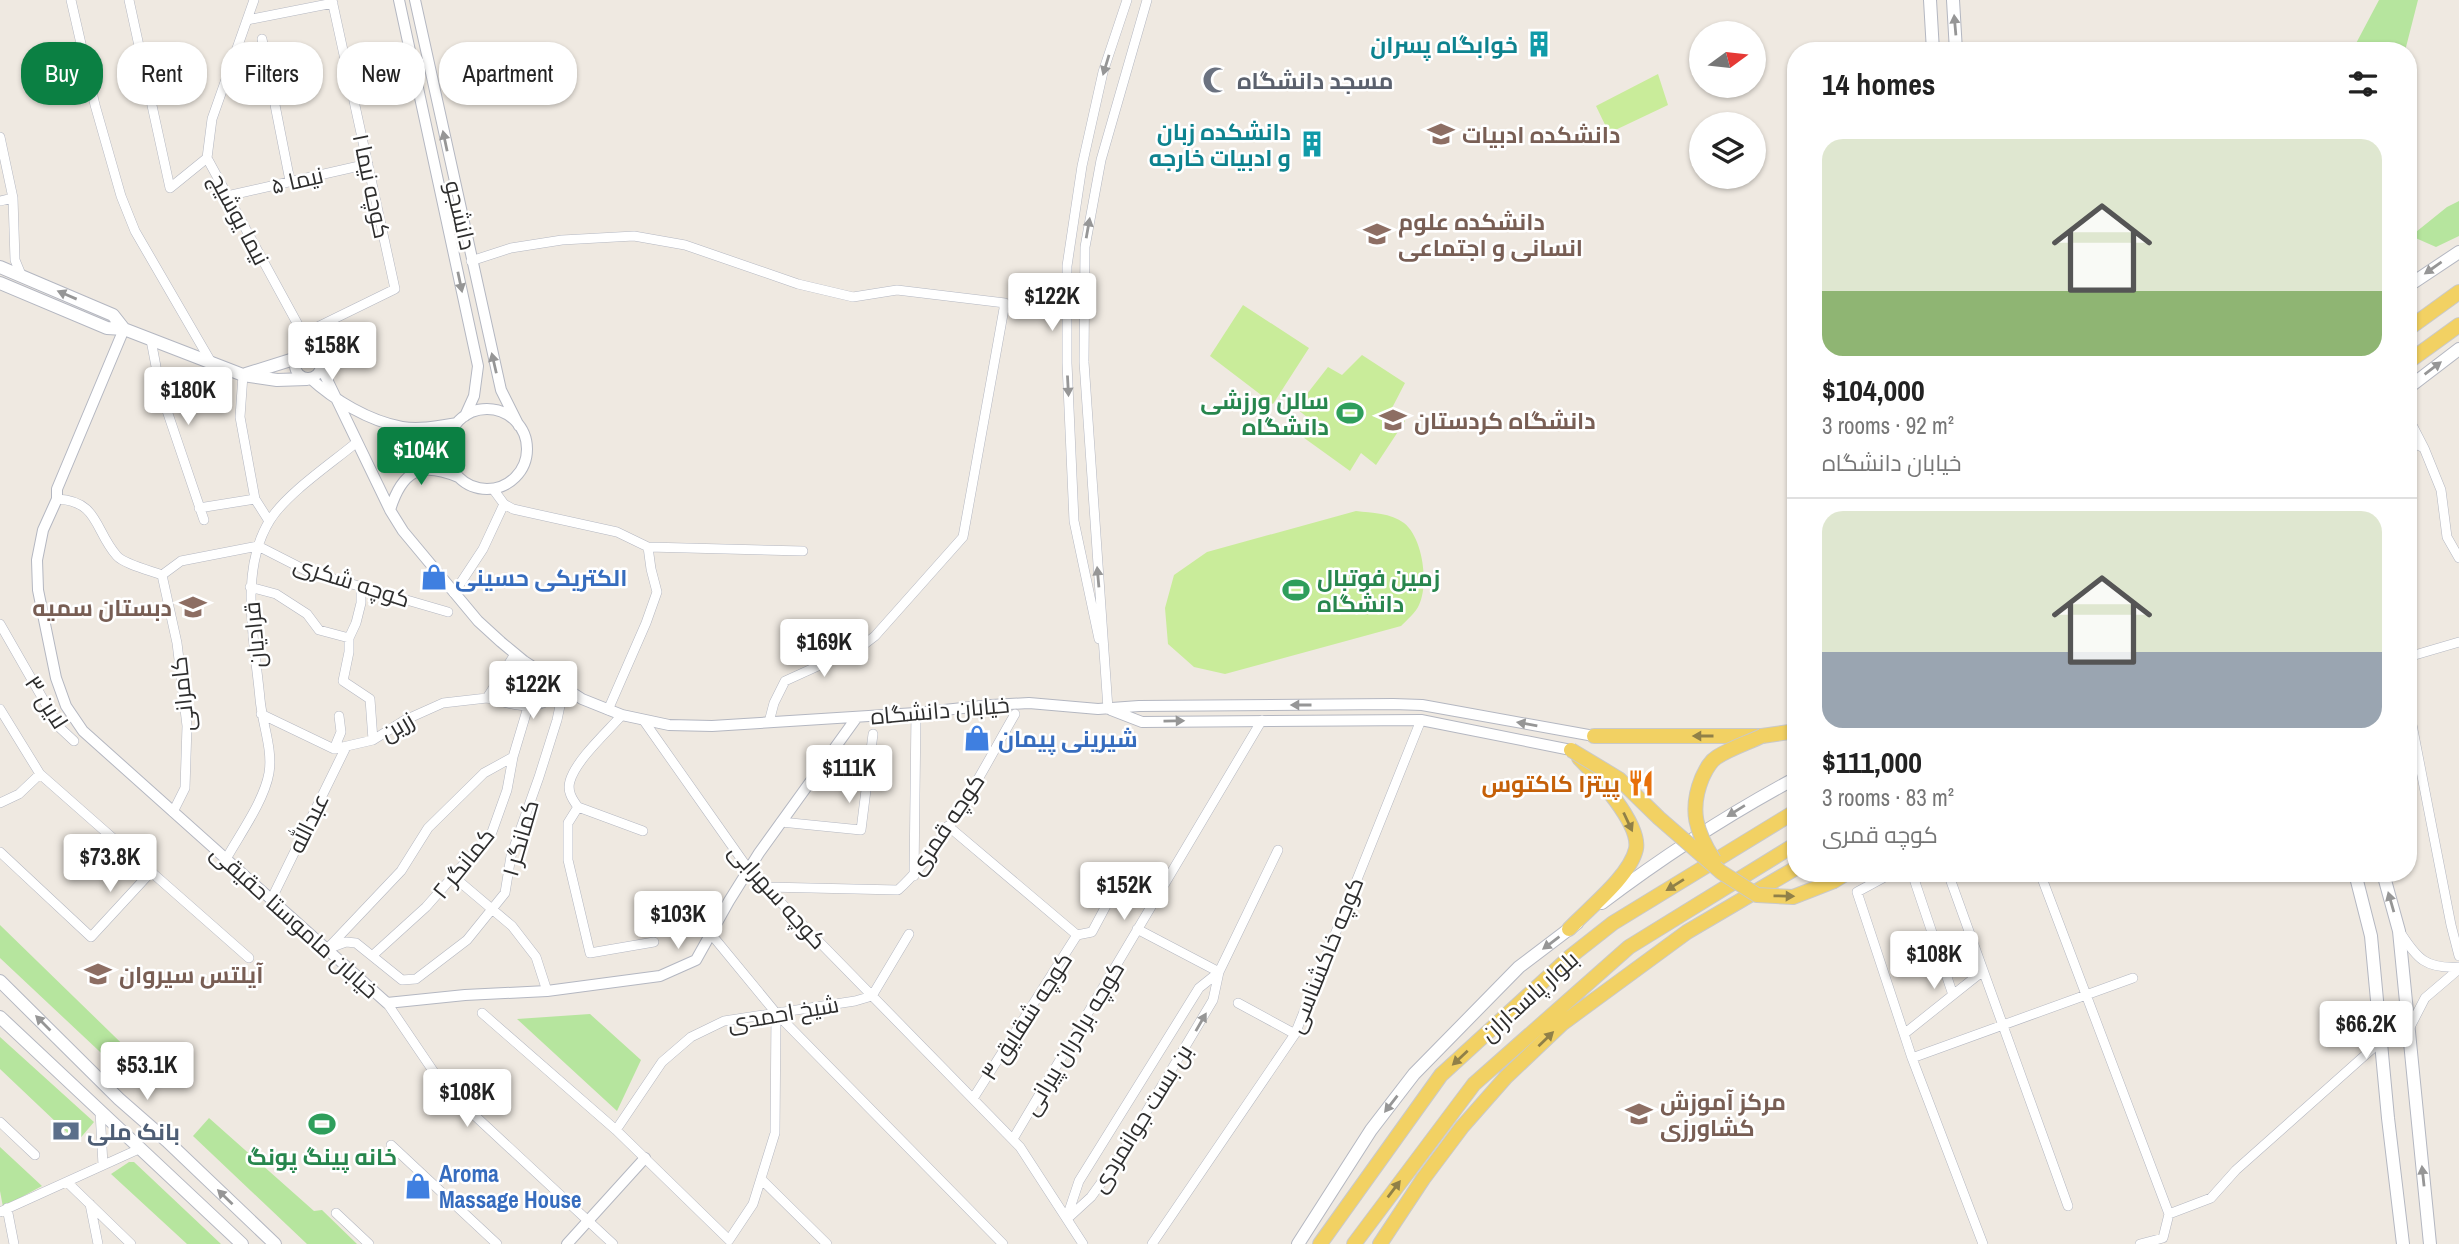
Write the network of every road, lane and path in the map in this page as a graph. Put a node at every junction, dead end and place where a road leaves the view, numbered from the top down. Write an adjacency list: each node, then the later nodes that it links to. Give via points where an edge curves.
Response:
1 (71, 0): 37 (street, via 121,196 135,231)
2 (129, 0): 16 (street, via 170,188)
3 (254, 0): 11 (street, نیما یوشیج)
4 (399, 0): 45 (street, دانشجو, one-way to 45, via 478,366 474,396)
5 (415, 0): 23 (street, دانشجو, one-way to 5)
6 (1127, 0): 39 (street, one-way to 39, via 1103,72 1082,166 1067,265)
7 (1147, 0): 38 (street, one-way to 7, via 1085,247 1101,160)
8 (1930, 0): 13 (main road)
9 (1953, 0): 14 (main road, one-way to 9)
10 (333, 2): 11 (street); 17 (street, کوچه نیما ۱)
11 (247, 20): 16 (street, نیما یوشیج, via 212,119)
12 (262, 38): 18 (street)
13 (1932, 42)
14 (1955, 42)
15 (0, 137): 20 (street)
16 (207, 158): 19 (street, نیما یوشیج)
17 (368, 164): 18 (street, نیما ۵); 32 (street, کوچه نیما ۱, via 395,289)
18 (290, 181): 19 (street, نیما ۵)
19 (227, 196): 32 (street, نیما یوشیج)
20 (13, 198): 21 (street); 25 (street, via 15,260)
21 (0, 201)
22 (2459, 252): 26 (main road, one-way to 26)
23 (471, 261): 46 (street, دانشجو, one-way to 23, via 500,390); 90 (street, via 511,248 562,240 634,236 685,245 798,284 853,297 897,290 1005,303 963,537 875,636 785,681)
24 (0, 267): 25 (main road)
25 (22, 277): 31 (main road, one-way to 25, via 113,315)
26 (2417, 280)
27 (0, 283): 31 (main road, via 107,328)
28 (2459, 292): 29 (main road)
29 (2417, 322)
30 (2459, 325): 36 (main road)
31 (124, 329): 33 (main road); 53 (street, خیابان ماموستا حقیقی, via 57,489)
32 (303, 334): 35 (street, نیما یوشیج)
33 (151, 340): 37 (main road); 56 (street, via 161,393)
34 (2459, 349): 43 (main road, one-way to 34)
35 (303, 355): 40 (street, via 320,360); 41 (main road); 42 (street, via 295,364 296,371)
36 (2417, 355)
37 (211, 362): 41 (main road)
38 (1084, 362): 39 (street); 74 (street, one-way to 38)
39 (1067, 363): 74 (street, one-way to 74, via 1074,522)
40 (321, 367): 42 (street); 44 (street, خیابان دانشگاه)
41 (243, 375): 42 (main road); 54 (street, via 240,417)
42 (308, 378): 44 (street, خیابان دانشگاه)
43 (2417, 381)
44 (337, 401): 45 (street, via 401,427 422,428); 48 (street, خیابان دانشگاه)
45 (461, 419): 46 (street, via 477,411 500,411); 51 (street, via 451,433 448,456)
46 (519, 426): 52 (street, via 526,438 524,465 517,477)
47 (2417, 434): 50 (street)
48 (357, 442): 57 (street, خیابان دانشگاه); 59 (street, قرادیان, via 288,499)
49 (2417, 445): 50 (street)
50 (2424, 448): 63 (street, via 2441,490 2447,537)
51 (458, 477): 52 (street, via 468,485); 57 (street, via 438,468 419,470 405,478)
52 (493, 489): 55 (street)
53 (57, 499): 64 (street, via 85,506 118,558); 106 (street, خیابان ماموستا حقیقی, via 43,530 38,590 66,706 83,731)
54 (255, 499): 56 (street); 59 (street)
55 (504, 504): 61 (street, via 617,532); 67 (street, via 483,549)
56 (199, 508): 58 (street)
57 (390, 510): 67 (street, خیابان دانشگاه)
58 (204, 520)
59 (269, 521): 60 (street, قرادیان)
60 (258, 546): 64 (street, via 181,561); 65 (street, قرادیان); 66 (street, کوچه شکری, via 307,571)
61 (648, 547): 62 (street); 79 (street, via 657,592)
62 (803, 551)
63 (2459, 558)
64 (162, 575): 106 (street, کامرانی, via 177,643 187,726 186,788)
65 (250, 587): 70 (street, via 276,594 307,614 319,630); 82 (street, قرادیان)
66 (360, 588): 68 (street, کوچه شکری); 70 (street)
67 (454, 593): 72 (street, خیابان دانشگاه)
68 (448, 612)
69 (0, 624): 96 (street, لاین ۳, via 59,727)
70 (349, 638): 95 (street, via 343,681 370,699)
71 (2459, 642): 73 (street)
72 (515, 654): 75 (street, خیابان دانشگاه); 76 (street)
73 (2417, 654)
74 (1107, 670): 80 (street)
75 (564, 687): 77 (street, via 552,701); 79 (street, خیابان دانشگاه); 131 (street, کمانگر ۱, via 511,856 505,892)
76 (487, 698): 77 (street, زرین); 95 (street, زرین, via 443,703)
77 (528, 707): 101 (street, کمانگر ۲)
78 (0, 709): 102 (street)
79 (608, 709): 84 (street, خیابان دانشگاه)
80 (1108, 709): 81 (street, خیابان دانشگاه, via 1029,703); 88 (street, خیابان دانشگاه, one-way to 88, via 1142,722); 93 (street, خیابان دانشگاه, one-way to 80, via 1422,705)
81 (916, 713): 86 (street, خیابان دانشگاه); 119 (street)
82 (261, 714): 98 (street); 114 (street, قرادیان, via 270,754 268,778)
83 (1015, 714): 109 (street, کوچه قمری)
84 (622, 715): 87 (street, خیابان دانشگاه); 105 (street, via 575,769 570,796)
85 (340, 716): 98 (street, via 341,732)
86 (857, 717): 90 (street, خیابان دانشگاه); 108 (street)
87 (643, 720): 90 (street, خیابان دانشگاه, via 669,726); 115 (street, کوچه سهرابی)
88 (1262, 720): 89 (street, خیابان دانشگاه); 129 (street, کوچه برادران پیرانی)
89 (1420, 720): 99 (street, خیابان دانشگاه); 161 (street, کوچه خاکشناسی)
90 (769, 722)
91 (1787, 732): 94 (main road)
92 (873, 734): 108 (street, via 861,830)
93 (1594, 736): 94 (main road, one-way to 93)
94 (1762, 736): 117 (main road, bridge, via 1717,757 1708,765 1695,795 1695,818)
95 (373, 740): 97 (street, زرین)
96 (75, 741)
97 (346, 747): 98 (street, زرین); 130 (street, عبدالله)
98 (334, 749)
99 (1571, 750): 117 (main road, bridge, via 1619,779); 133 (main road, one-way to 133, via 1610,791 1630,823 1637,847 1628,868)
100 (2417, 750): 141 (street)
101 (513, 757): 120 (street, کمانگر ۲, via 492,832); 139 (street, via 484,773 428,828 401,871)
102 (40, 774): 104 (street, via 19,794); 116 (street)
103 (1787, 783): 133 (main road, one-way to 133, via 1661,859)
104 (0, 803)
105 (578, 807): 110 (street); 138 (street, via 568,823 568,860 590,953)
106 (173, 812): 114 (street, خیابان ماموستا حقیقی)
107 (1787, 817): 198 (main road, بلوار پاسداران, one-way to 198, via 1613,923 1441,1075)
108 (781, 822): 115 (street)
109 (948, 826): 119 (street, کوچه قمری); 137 (street, کوچه شقایق ۳)
110 (643, 831)
111 (1278, 850): 145 (street, بن بست جوانمردی)
112 (1787, 850): 146 (main road, بلوار پاسداران, via 1629,947)
113 (0, 852): 116 (street, via 92,937)
114 (226, 859): 130 (street, خیابان ماموستا حقیقی)
115 (749, 870): 128 (street, کوچه سهرابی); 135 (street)
116 (151, 872): 142 (street)
117 (1721, 872): 121 (main road, one-way to 121, bridge, via 1757,895 1793,897)
118 (1787, 873): 149 (main road, via 1687,932)
119 (914, 876): 128 (street, کوچه قمری, via 898,890)
120 (454, 877): 131 (street); 140 (street, کمانگر ۲)
121 (1829, 882)
122 (1875, 882): 162 (street, via 1857,892)
123 (1915, 882): 151 (street)
124 (1951, 882): 144 (street)
125 (2044, 882): 152 (street)
126 (2358, 882): 163 (main road, via 2371,936)
127 (2385, 882): 134 (main road, one-way to 127)
128 (767, 887): 153 (street, کوچه سهرابی)
129 (1162, 888): 132 (street, کوچه برادران پیرانی); 137 (street, via 1125,872 1092,932)
130 (271, 900): 139 (street, خیابان ماموستا حقیقی)
131 (491, 909): 140 (street, کمانگر ۱, via 467,940 416,979 402,980); 150 (street, via 512,926 536,957)
132 (1137, 929): 145 (street); 169 (street, کوچه برادران پیرانی)
133 (1569, 929): 197 (main road, one-way to 197, via 1519,967 1415,1074 1371,1130)
134 (2399, 931): 143 (street, via 2425,963); 160 (main road)
135 (711, 934): 150 (street, via 696,960 660,976); 157 (street)
136 (909, 934): 153 (street)
137 (1077, 935): 165 (street, کوچه شقایق ۳)
138 (654, 942)
139 (327, 949): 140 (street, کمانگر ۱, via 356,943); 154 (street, خیابان ماموستا حقیقی)
140 (372, 956)
141 (2459, 956)
142 (249, 958)
143 (2459, 968): 160 (street, via 2425,998)
144 (1983, 971): 151 (street); 159 (street)
145 (1219, 972): 182 (street, بن بست جوانمردی, via 1199,988 1079,1181); 182 (street, بن بست جوانمردی, one-way to 145, via 1091,1197 1117,1161 1213,1000)
146 (1597, 975): 149 (main road); 199 (main road, بلوار پاسداران, one-way to 146, via 1474,1084)
147 (2133, 978): 152 (street)
148 (0, 981): 188 (main road, one-way to 148)
149 (1611, 989): 200 (main road, one-way to 149, via 1462,1126 1506,1077 1563,1023)
150 (547, 991): 154 (street)
151 (1953, 995): 162 (street)
152 (2088, 995): 159 (street); 181 (street)
153 (872, 996): 157 (street, شیخ احمدی); 165 (street, کوچه سهرابی)
154 (387, 1003): 183 (street, via 444,1087)
155 (1238, 1003): 161 (street)
156 (482, 1013): 168 (street)
157 (776, 1013): 168 (street, شیخ احمدی, via 724,1021 691,1037 662,1062); 175 (street, via 775,1133); 194 (street)
158 (0, 1017): 166 (main road)
159 (2002, 1026): 164 (street); 178 (street)
160 (2408, 1031): 204 (main road, one-way to 160)
161 (1295, 1034): 196 (street, کوچه خاکشناسی)
162 (1904, 1034): 164 (street)
163 (2381, 1041): 181 (street, via 2236,1170 2211,1198); 203 (main road)
164 (1912, 1058): 201 (street)
165 (974, 1097): 169 (street, کوچه سهرابی)
166 (100, 1111): 171 (main road); 174 (street)
167 (0, 1122): 172 (street)
168 (616, 1130): 173 (street)
169 (1013, 1139): 182 (street, کوچه سهرابی)
170 (391, 1145): 190 (street)
171 (139, 1149): 174 (street); 187 (main road)
172 (34, 1155)
173 (645, 1158): 175 (street, via 730,1240 754,1204); 183 (street)
174 (103, 1165): 176 (street)
175 (761, 1179): 193 (street)
176 (67, 1182): 177 (street); 179 (street)
177 (90, 1202): 185 (street); 186 (street)
178 (2068, 1206)
179 (3, 1210): 184 (street)
180 (336, 1213): 189 (street)
181 (2169, 1214): 202 (street, via 2164,1238)
182 (1067, 1219): 195 (street, کوچه سهرابی)
183 (588, 1221): 191 (street); 192 (street)
184 (14, 1244)
185 (98, 1244)
186 (131, 1244)
187 (242, 1244)
188 (275, 1244)
189 (369, 1244)
190 (497, 1244)
191 (567, 1244)
192 (612, 1244)
193 (827, 1244)
194 (1003, 1244)
195 (1083, 1244)
196 (1152, 1244)
197 (1298, 1244)
198 (1320, 1244)
199 (1354, 1244)
200 (1380, 1244)
201 (1983, 1244)
202 (2140, 1244)
203 (2403, 1244)
204 (2430, 1244)

